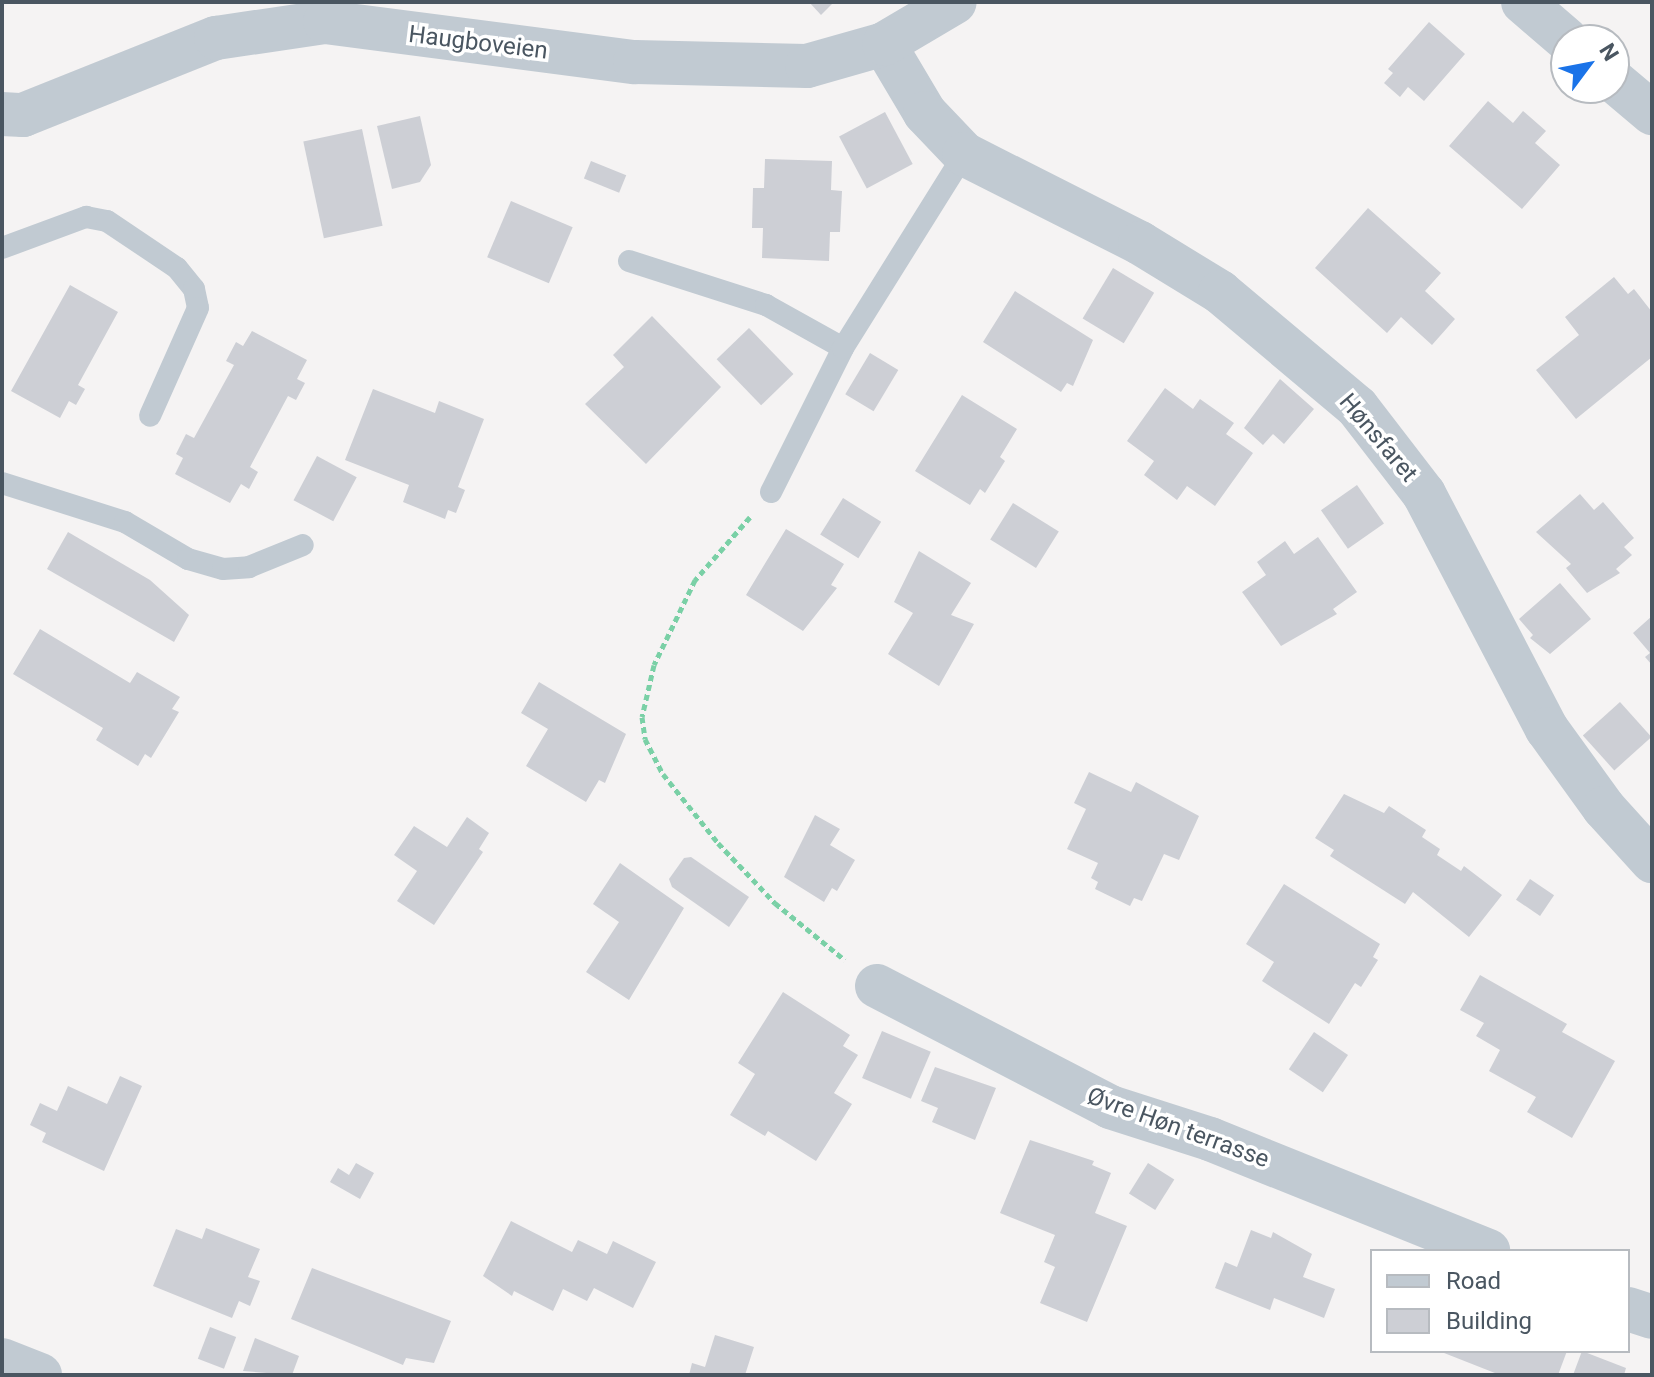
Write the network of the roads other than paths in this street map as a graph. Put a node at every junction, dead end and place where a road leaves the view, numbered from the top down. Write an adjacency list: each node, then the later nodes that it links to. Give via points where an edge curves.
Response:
1 (955, 2): 5 (street, Haugboveien)
2 (1523, 2): 4 (street)
3 (329, 12): 5 (street, Haugboveien, via 635,62 807,66); 8 (street, Haugboveien, via 216,38 23,115)
4 (1550, 25)
5 (884, 44): 9 (street, Hønsfaret, via 925,113)
6 (1630, 94): 7 (street)
7 (1652, 113)
8 (2, 114)
9 (964, 154): 12 (lane); 17 (street, Hønsfaret, via 1140,243 1220,292 1357,407 1424,494 1547,729 1604,808)
10 (2, 248): 13 (lane, via 86,217 107,221 177,268 194,289 198,308)
11 (629, 261): 12 (lane, via 766,305)
12 (843, 348): 15 (lane)
13 (150, 416)
14 (2, 483): 16 (lane, via 125,522 188,559 223,569 249,567)
15 (771, 492)
16 (303, 545)
17 (1652, 861)
18 (877, 986): 19 (street, Øvre Høn terrasse, via 1110,1107 1224,1144)
19 (1483, 1249)
20 (1630, 1310): 21 (street)
21 (1652, 1317)
22 (2, 1360): 23 (street)
23 (40, 1375)

